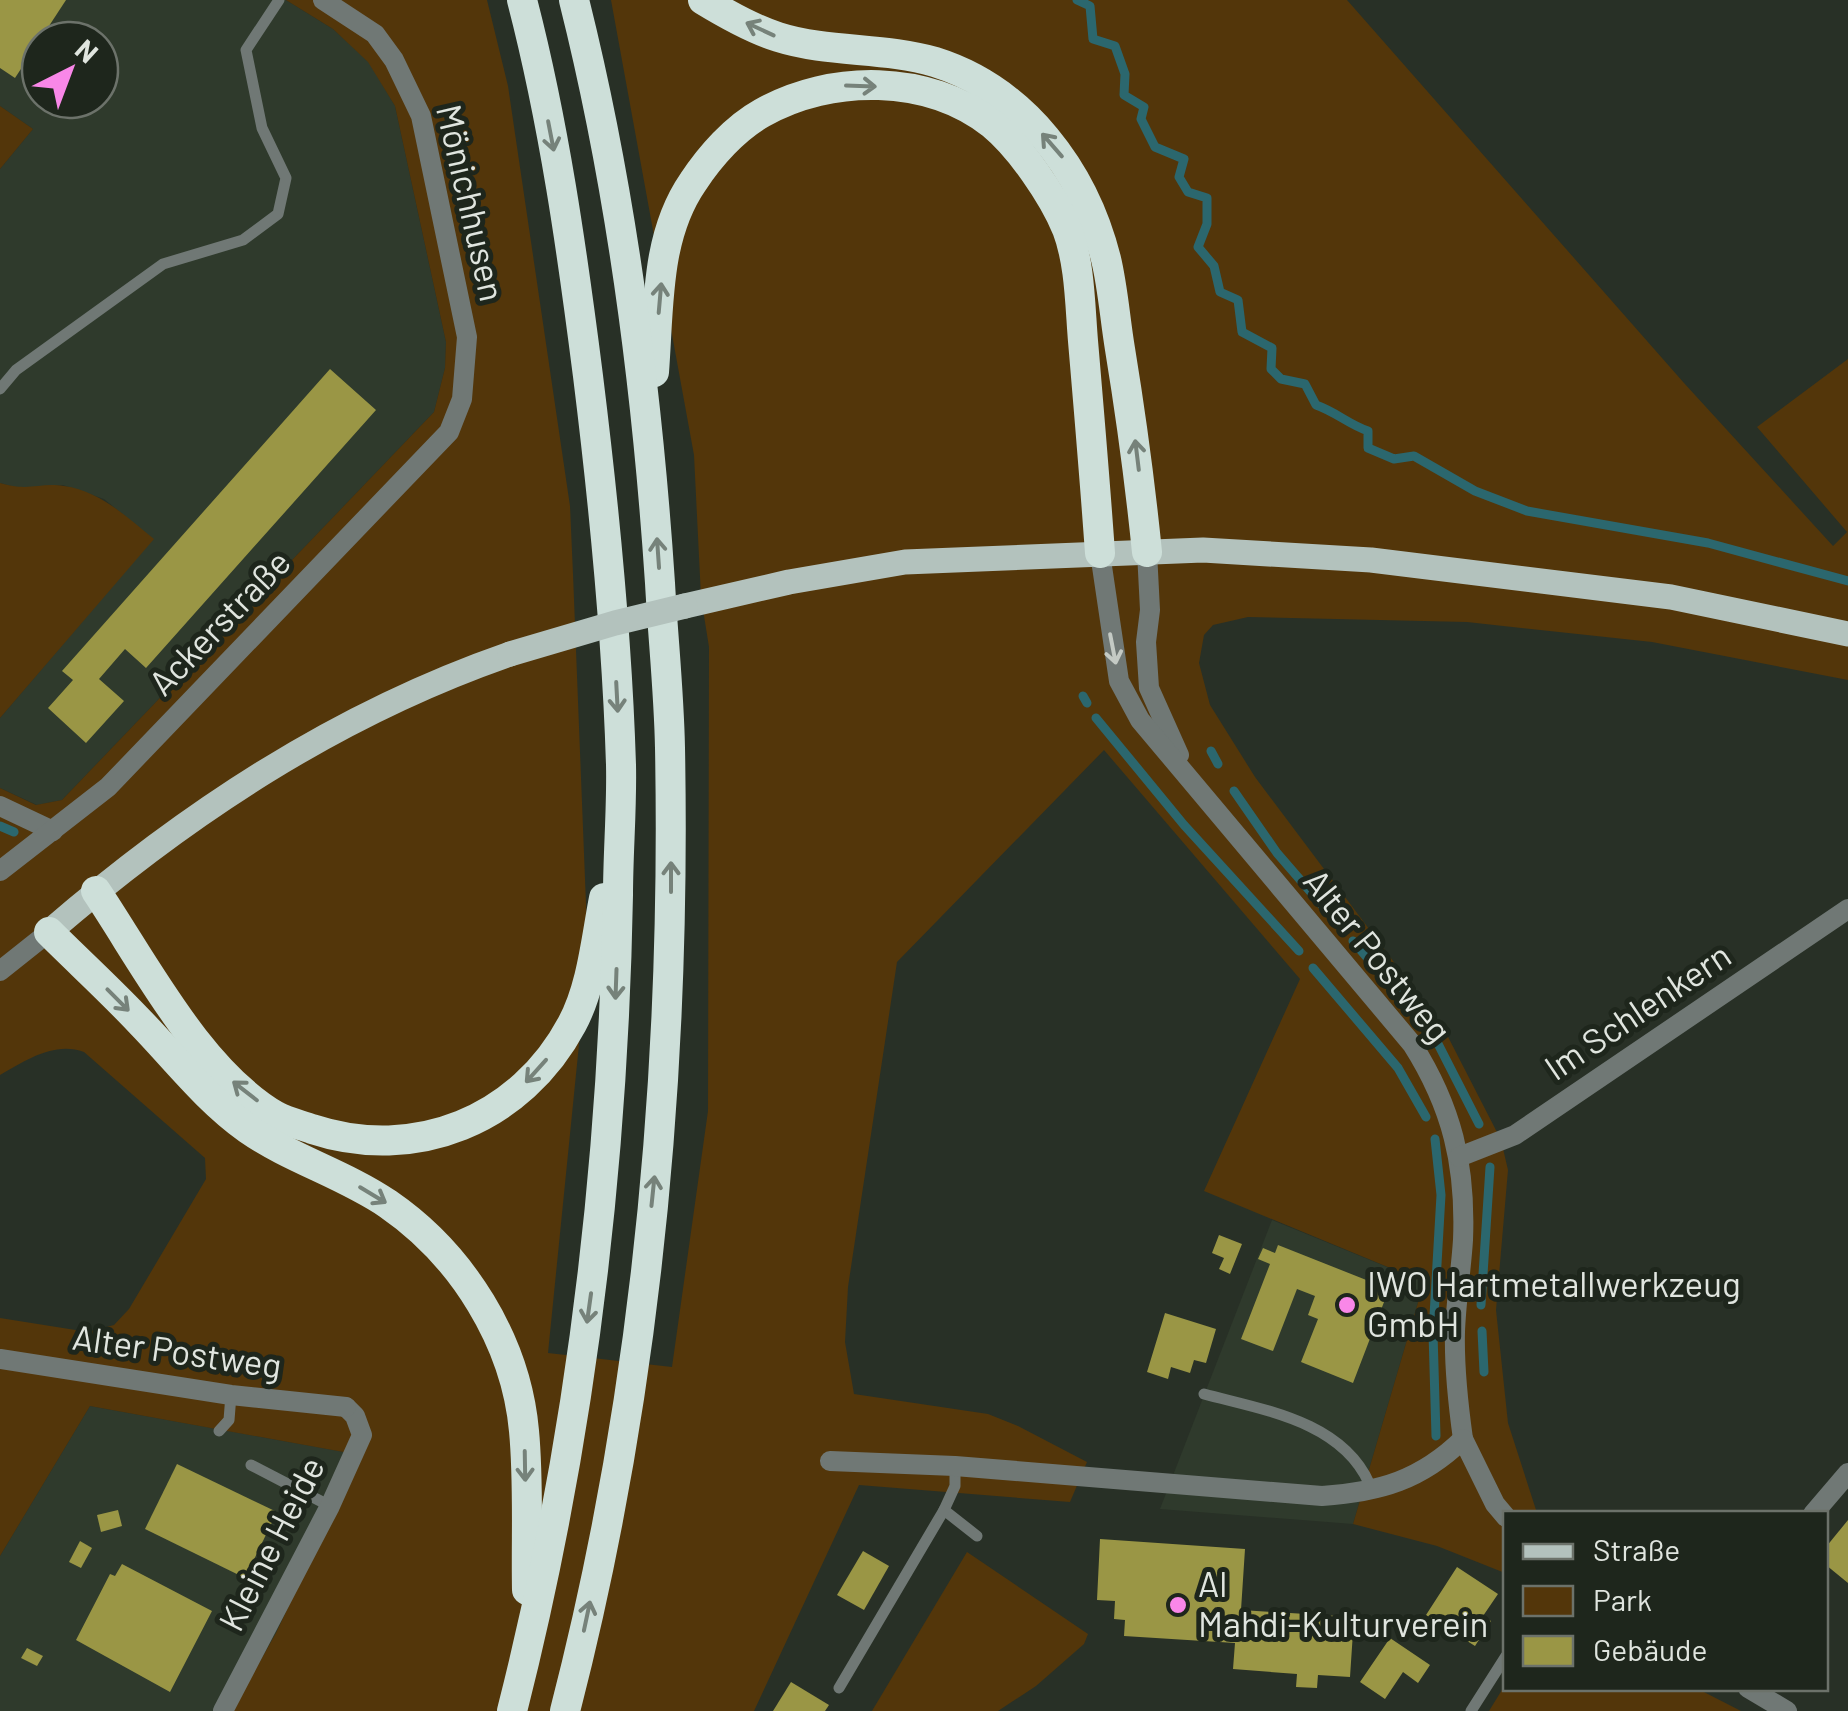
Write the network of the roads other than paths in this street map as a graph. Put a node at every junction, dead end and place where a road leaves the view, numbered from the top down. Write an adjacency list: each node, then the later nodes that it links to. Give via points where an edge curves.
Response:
1 (279, 0): 6 (lane, via 246,50 262,128 286,178 278,214 244,240 163,264 16,370)
2 (324, 0): 7 (street, Mönichhusen, via 375,34 421,116 467,337)
3 (522, 0): 14 (highway, one-way to 14, via 570,233 606,517)
4 (574, 0): 8 (highway, via 622,240)
5 (703, 0): 9 (highway, one-way to 5, via 1106,259 1064,159 990,87 937,63 779,38)
6 (0, 389)
7 (462, 398): 15 (street, Ackerstraße, via 448,432 108,786)
8 (650, 430): 10 (highway, one-way to 10, via 664,240 692,183 734,132 790,100 840,85 908,87 991,124 1020,154 1067,229 1078,278); 44 (highway, one-way to 8, via 629,1397 660,1114 671,907 670,742)
9 (1148, 552): 10 (main road); 11 (main road, via 1284,553 1410,565 1671,598); 12 (street, Alter Postweg, via 1150,688)
10 (1100, 553): 12 (street, Alter Postweg, one-way to 12, via 1119,682 1140,720); 17 (main road, bridge, via 906,562 789,582 510,654 442,678 292,754 190,818)
11 (1848, 634)
12 (1190, 779): 21 (street, Alter Postweg, via 1412,1044 1436,1082)
13 (0, 806): 15 (street)
14 (619, 817): 17 (highway, one-way to 17, via 589,974 572,1023 536,1074 484,1116 401,1142 335,1136 278,1117 227,1078); 38 (highway, one-way to 38, via 609,1124 594,1271 572,1427)
15 (53, 831): 16 (street, Ackerstraße)
16 (0, 871)
17 (96, 892): 19 (main road)
18 (1848, 910): 21 (street, Im Schlenkern, via 1515,1135)
19 (48, 932): 20 (street); 38 (highway, one-way to 38, via 218,1105 251,1131 390,1206 436,1244 473,1288 508,1355 524,1429)
20 (0, 971)
21 (1459, 1157): 27 (street, Alter Postweg, via 1463,1240 1455,1331)
22 (0, 1359): 24 (street, Alter Postweg)
23 (1204, 1394): 32 (lane, via 1298,1419 1360,1464)
24 (231, 1395): 25 (street, Alter Postweg); 26 (lane, via 229,1420)
25 (346, 1408): 33 (street, Kleine Heide, via 362,1434)
26 (220, 1431)
27 (1463, 1439): 32 (street, via 1440,1462); 36 (street, Alter Postweg)
28 (830, 1460): 30 (street)
29 (250, 1465): 33 (lane)
30 (956, 1466): 32 (street, via 1322,1496); 34 (lane)
31 (1848, 1473): 35 (street)
32 (1365, 1493)
33 (330, 1506): 42 (street, Kleine Heide)
34 (944, 1510): 37 (lane); 40 (lane)
35 (1816, 1511)
36 (1503, 1513)
37 (977, 1536)
38 (528, 1648): 43 (highway)
39 (1503, 1661): 45 (lane)
40 (839, 1688)
41 (1753, 1691): 46 (street)
42 (223, 1705)
43 (512, 1711)
44 (565, 1711)
45 (1471, 1711)
46 (1787, 1711)

